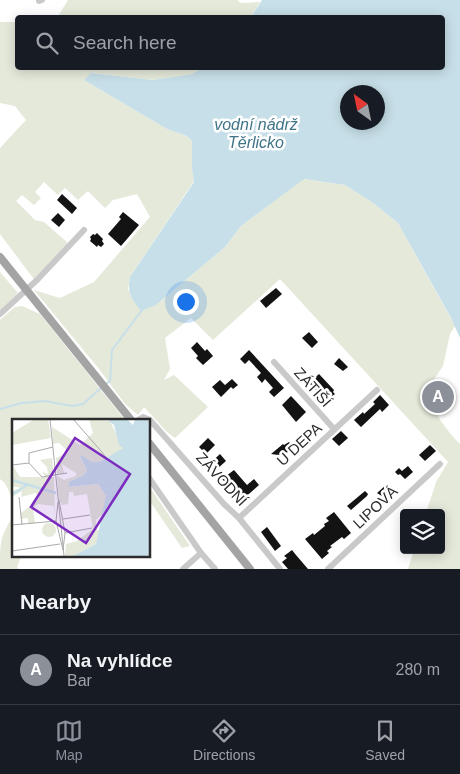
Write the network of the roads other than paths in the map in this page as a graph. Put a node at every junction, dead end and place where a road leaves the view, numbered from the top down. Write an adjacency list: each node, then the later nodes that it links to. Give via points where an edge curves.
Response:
1 (84, 230): 3 (street)
2 (0, 257): 3 (main road)
3 (26, 290): 4 (street); 7 (main road)
4 (0, 314)
5 (274, 362): 9 (street, ZÁTIŠÍ)
6 (377, 390): 9 (street, U DEPA)
7 (130, 419)
8 (150, 420): 13 (street, ZÁVODNÍ)
9 (334, 429): 13 (street, U DEPA)
10 (150, 443): 17 (main road)
11 (440, 464): 19 (street, LIPOVÁ)
12 (150, 479): 14 (street)
13 (239, 518): 18 (street, ZÁVODNÍ)
14 (201, 553): 15 (street); 16 (street)
15 (184, 569)
16 (215, 569)
17 (250, 569)
18 (280, 569)
19 (328, 569)

